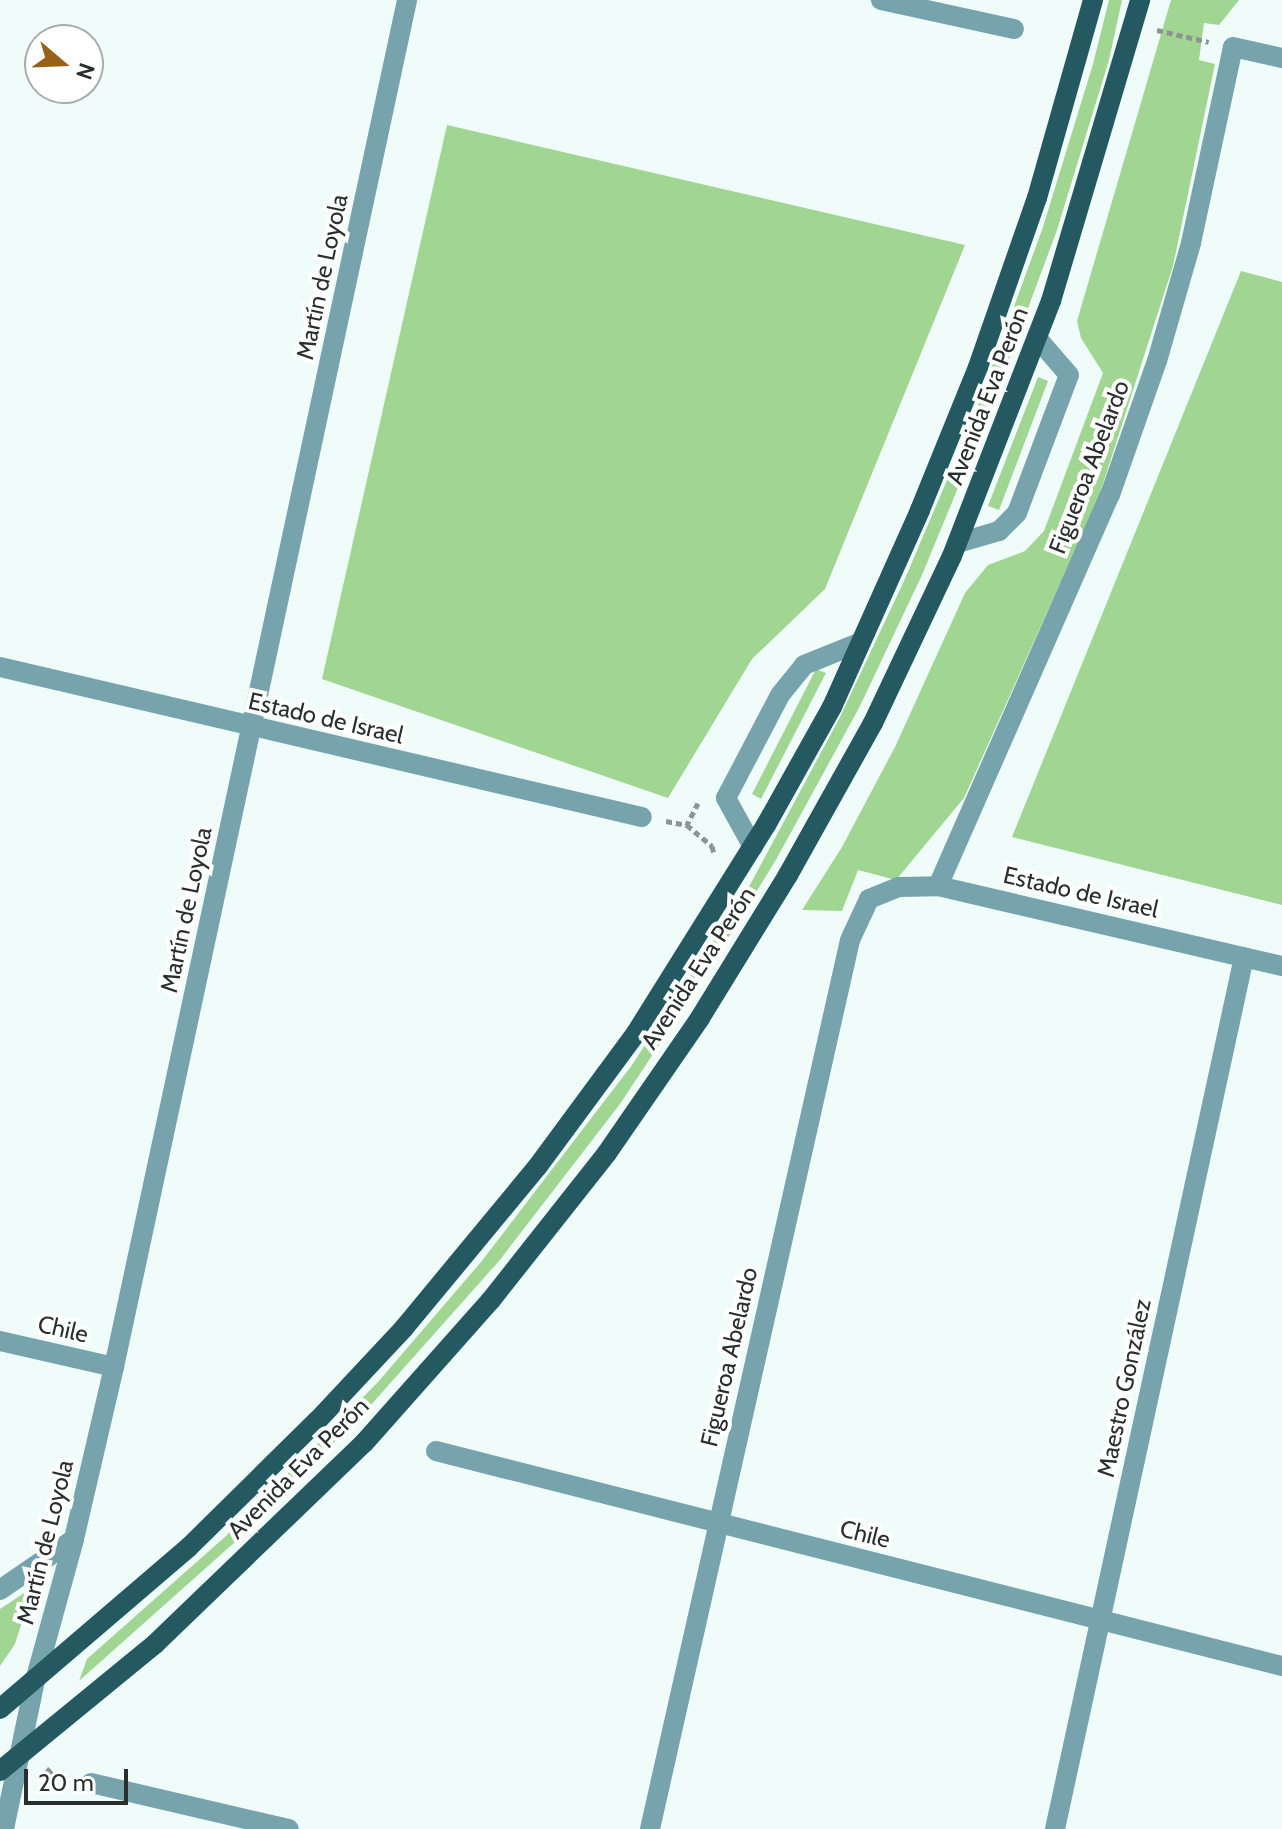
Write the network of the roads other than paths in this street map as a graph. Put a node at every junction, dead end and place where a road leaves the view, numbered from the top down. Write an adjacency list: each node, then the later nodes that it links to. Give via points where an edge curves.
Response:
1 (407, 0): 11 (street, Martín de Loyola)
2 (881, 0): 5 (street)
3 (1093, 0): 9 (main road, Avenida Eva Perón, via 1037,198 978,367)
4 (1140, 0): 7 (main road, Avenida Eva Perón)
5 (1014, 29)
6 (1282, 58): 14 (street, Figueroa Abelardo, via 1233,47 1191,243 1110,495)
7 (1037, 338): 8 (main road, Avenida Eva Perón); 8 (street, via 1069,375 1017,513 999,531)
8 (958, 543): 28 (main road, Avenida Eva Perón, via 873,723 788,875 700,1018 607,1153 491,1300 364,1443 155,1644)
9 (861, 642): 13 (main road, Avenida Eva Perón, via 832,707); 13 (street, via 804,665 780,695 726,798)
10 (0, 667): 11 (street, Estado de Israel)
11 (252, 728): 12 (street, Estado de Israel); 19 (street, Martín de Loyola)
12 (642, 817)
13 (753, 847): 26 (main road, Avenida Eva Perón, via 636,1033 538,1166 404,1328 188,1548)
14 (938, 886): 15 (street, Estado de Israel, via 899,887); 16 (street, Estado de Israel)
15 (869, 899): 21 (street, Figueroa Abelardo, via 850,940)
16 (1244, 957): 17 (street, Estado de Israel); 24 (street, Maestro González)
17 (1282, 966)
18 (0, 1341): 19 (street, Chile)
19 (114, 1367): 22 (street, Martín de Loyola)
20 (436, 1451): 21 (street, Chile)
21 (718, 1523): 24 (street, Chile); 33 (street, Figueroa Abelardo)
22 (74, 1539): 23 (street); 26 (street, Martín de Loyola)
23 (0, 1590)
24 (1101, 1619): 25 (street, Chile); 34 (street, Maestro González)
25 (1282, 1666)
26 (35, 1681): 27 (main road, Avenida Eva Perón); 28 (street, Martín de Loyola)
27 (0, 1709)
28 (20, 1757): 29 (main road, Avenida Eva Perón); 31 (street, Martín de Loyola)
29 (0, 1771)
30 (91, 1783): 32 (street)
31 (4, 1829)
32 (289, 1829)
33 (650, 1829)
34 (1055, 1829)

